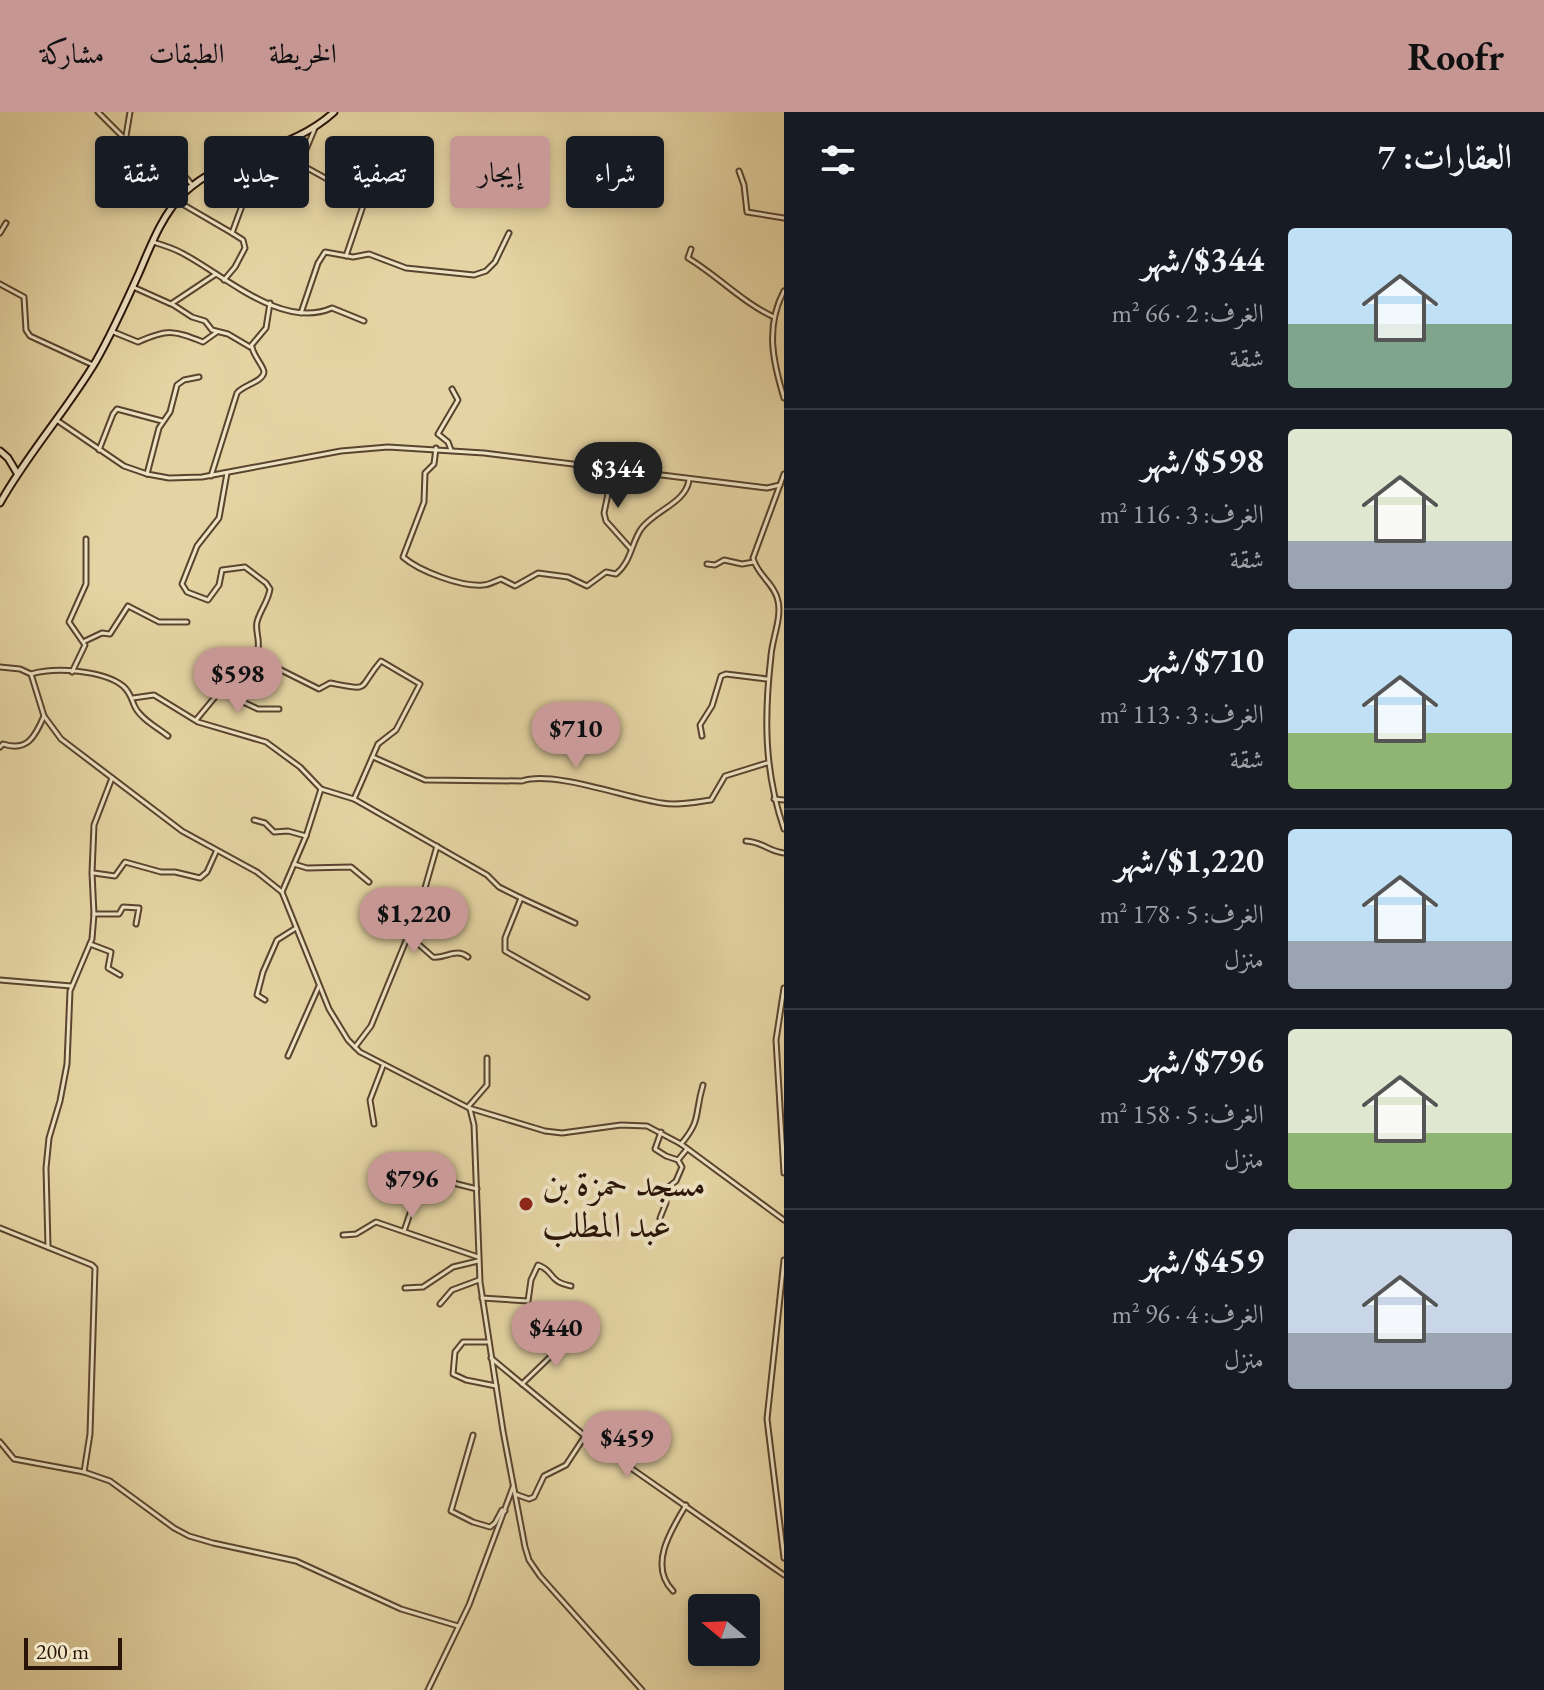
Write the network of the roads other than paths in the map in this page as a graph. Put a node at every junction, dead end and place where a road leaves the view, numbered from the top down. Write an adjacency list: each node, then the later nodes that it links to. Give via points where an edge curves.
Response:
1 (98, 112): 5 (street)
2 (130, 112): 6 (street)
3 (334, 112): 4 (street)
4 (315, 128): 7 (street); 23 (street, via 300,164 365,200)
5 (122, 136)
6 (128, 136)
7 (297, 136)
8 (739, 171): 16 (street, via 747,212)
9 (204, 178): 11 (street)
10 (188, 180): 11 (street)
11 (193, 186): 12 (street)
12 (188, 191)
13 (188, 207): 19 (street)
14 (173, 208): 21 (street)
15 (241, 208): 19 (street)
16 (784, 218)
17 (6, 223): 18 (street)
18 (0, 233)
19 (232, 233): 25 (street, via 245,246)
20 (509, 233): 23 (street, via 495,262 479,274 406,268 369,254)
21 (153, 242): 24 (street); 27 (street)
22 (691, 249): 32 (street, via 688,258)
23 (346, 256): 31 (street, via 323,254)
24 (216, 274): 25 (street); 30 (street)
25 (224, 280): 29 (street)
26 (0, 284): 37 (street, via 24,297 30,336)
27 (133, 287): 30 (street); 34 (street)
28 (784, 291): 32 (street)
29 (270, 303): 31 (street); 36 (street, via 267,325)
30 (172, 304): 35 (street)
31 (301, 313): 33 (street, via 318,315 332,308)
32 (774, 317): 40 (street, via 773,359)
33 (364, 321)
34 (111, 331): 35 (street, via 138,342 157,333 179,332 203,342); 37 (street)
35 (217, 332): 36 (street)
36 (252, 347): 54 (street, via 263,374 237,393)
37 (93, 365): 41 (street)
38 (199, 377): 42 (street, via 179,382)
39 (452, 389): 45 (street, via 458,400 438,434)
40 (784, 398)
41 (57, 420): 44 (street); 48 (street)
42 (162, 421): 44 (street, via 117,409); 52 (street)
43 (436, 448): 45 (street); 51 (street, via 341,451); 61 (street, via 434,464 425,473 424,502 403,557 432,574 468,584 501,579 515,586 538,573 587,586 599,574 620,572)
44 (99, 450): 52 (street)
45 (451, 450): 49 (street)
46 (0, 451): 47 (street)
47 (8, 458): 48 (street); 50 (street)
48 (24, 463): 50 (street)
49 (613, 470): 55 (street); 61 (street, via 604,513)
50 (17, 473): 59 (street)
51 (227, 473): 54 (street); 77 (street, via 219,518 197,546 182,580 184,588 208,600 225,568 251,570 270,589 257,623 260,654 277,670 316,689 330,683 362,687 381,661 419,682 396,730 381,741)
52 (147, 474): 54 (street)
53 (784, 474): 56 (street)
54 (211, 476)
55 (689, 479): 57 (street); 61 (street, via 686,491 654,515)
56 (780, 485): 57 (street); 58 (street)
57 (767, 488): 58 (street)
58 (776, 497): 62 (street)
59 (0, 503)
60 (86, 539): 65 (street, via 86,584 69,622)
61 (631, 549)
62 (754, 562): 63 (street); 69 (street, via 779,601)
63 (707, 564)
64 (187, 622): 65 (street, via 159,622 128,606 110,634)
65 (85, 641): 67 (street)
66 (0, 667): 68 (street)
67 (72, 672): 68 (street); 70 (street, via 108,677)
68 (31, 674): 72 (street)
69 (769, 679): 75 (street, via 721,676 715,701 700,725); 78 (street)
70 (133, 698): 73 (street, via 154,695); 74 (street, via 135,708)
71 (279, 709): 73 (street, via 258,709 222,691)
72 (44, 716): 76 (street, via 25,745); 79 (street, via 61,739)
73 (196, 720): 80 (street, via 266,742)
74 (168, 736)
75 (702, 736)
76 (0, 747)
77 (373, 757): 78 (street, via 425,780 537,778 666,804 711,800 725,776); 81 (street)
78 (767, 763): 82 (street)
79 (112, 778): 89 (street); 92 (street, via 94,825)
80 (321, 789): 81 (street); 86 (street)
81 (354, 799): 88 (street)
82 (774, 799): 83 (street); 85 (street)
83 (784, 800)
84 (254, 820): 86 (street, via 274,832)
85 (784, 829)
86 (306, 836): 91 (street)
87 (746, 841): 90 (street)
88 (437, 846): 95 (street); 100 (street)
89 (216, 852): 92 (street, via 200,878 125,862 115,876); 94 (street, via 257,872)
90 (784, 853)
91 (294, 864): 93 (street, via 351,867); 94 (street)
92 (92, 873): 96 (street)
93 (369, 882)
94 (282, 892): 99 (street)
95 (521, 898): 97 (street); 108 (street, via 505,951)
96 (94, 914): 98 (street, via 139,908); 101 (street)
97 (575, 923)
98 (136, 924)
99 (296, 928): 106 (street); 109 (street, via 277,940 263,972 257,995)
100 (407, 934): 102 (street, via 433,957); 110 (street, via 371,1026)
101 (90, 944): 103 (street, via 111,952 108,968); 105 (street)
102 (468, 957)
103 (120, 975)
104 (0, 980): 105 (street)
105 (71, 986): 133 (street, via 64,1086 46,1168)
106 (319, 986): 110 (street); 111 (street)
107 (784, 991): 113 (street)
108 (587, 997)
109 (265, 1000)
110 (355, 1047): 115 (street)
111 (288, 1056)
112 (487, 1058): 117 (street, via 487,1085)
113 (777, 1060): 114 (street); 118 (street)
114 (784, 1062)
115 (383, 1066): 117 (street); 119 (street, via 370,1100)
116 (703, 1085): 121 (street, via 697,1122)
117 (468, 1108): 120 (street, via 553,1133 633,1124); 127 (street, via 474,1120)
118 (782, 1111): 126 (street)
119 (374, 1124)
120 (661, 1132): 121 (street); 123 (street, via 655,1149)
121 (681, 1144): 122 (street)
122 (687, 1149): 123 (street); 129 (street)
123 (678, 1160): 128 (street, via 681,1170 666,1189)
124 (404, 1164): 131 (street, via 423,1176)
125 (417, 1164): 127 (street)
126 (784, 1173)
127 (477, 1189): 134 (street)
128 (660, 1218)
129 (784, 1220)
130 (0, 1228): 133 (street)
131 (404, 1231): 132 (street, via 376,1222); 134 (street)
132 (343, 1235)
133 (48, 1247): 150 (street, via 92,1265 97,1274)
134 (478, 1259): 136 (street); 138 (street, via 453,1267 423,1287)
135 (784, 1260): 140 (street)
136 (479, 1280): 139 (street); 141 (street, via 452,1290)
137 (571, 1286): 139 (street, via 556,1282 538,1265 528,1301)
138 (405, 1288)
139 (482, 1298): 143 (street)
140 (782, 1301): 155 (street, via 767,1419)
141 (440, 1304)
142 (582, 1333): 145 (street, via 574,1334)
143 (489, 1342): 144 (street); 146 (street, via 463,1342 455,1352 453,1374)
144 (491, 1358): 145 (street); 146 (street)
145 (522, 1384): 148 (street)
146 (496, 1386): 151 (street)
147 (473, 1435): 154 (street, via 451,1511 490,1527)
148 (585, 1436): 152 (street, via 562,1469 544,1476 534,1497); 153 (street)
149 (0, 1442): 150 (street, via 14,1459)
150 (84, 1472): 158 (street, via 115,1483 189,1536 296,1561 401,1609)
151 (513, 1486): 152 (street); 154 (street)
152 (514, 1494): 160 (street, via 529,1560)
153 (686, 1505): 156 (street); 157 (street, via 663,1548 666,1584)
154 (505, 1511): 158 (street)
155 (784, 1558)
156 (784, 1575)
157 (673, 1591)
158 (458, 1626): 159 (street)
159 (428, 1690)
160 (642, 1690)

